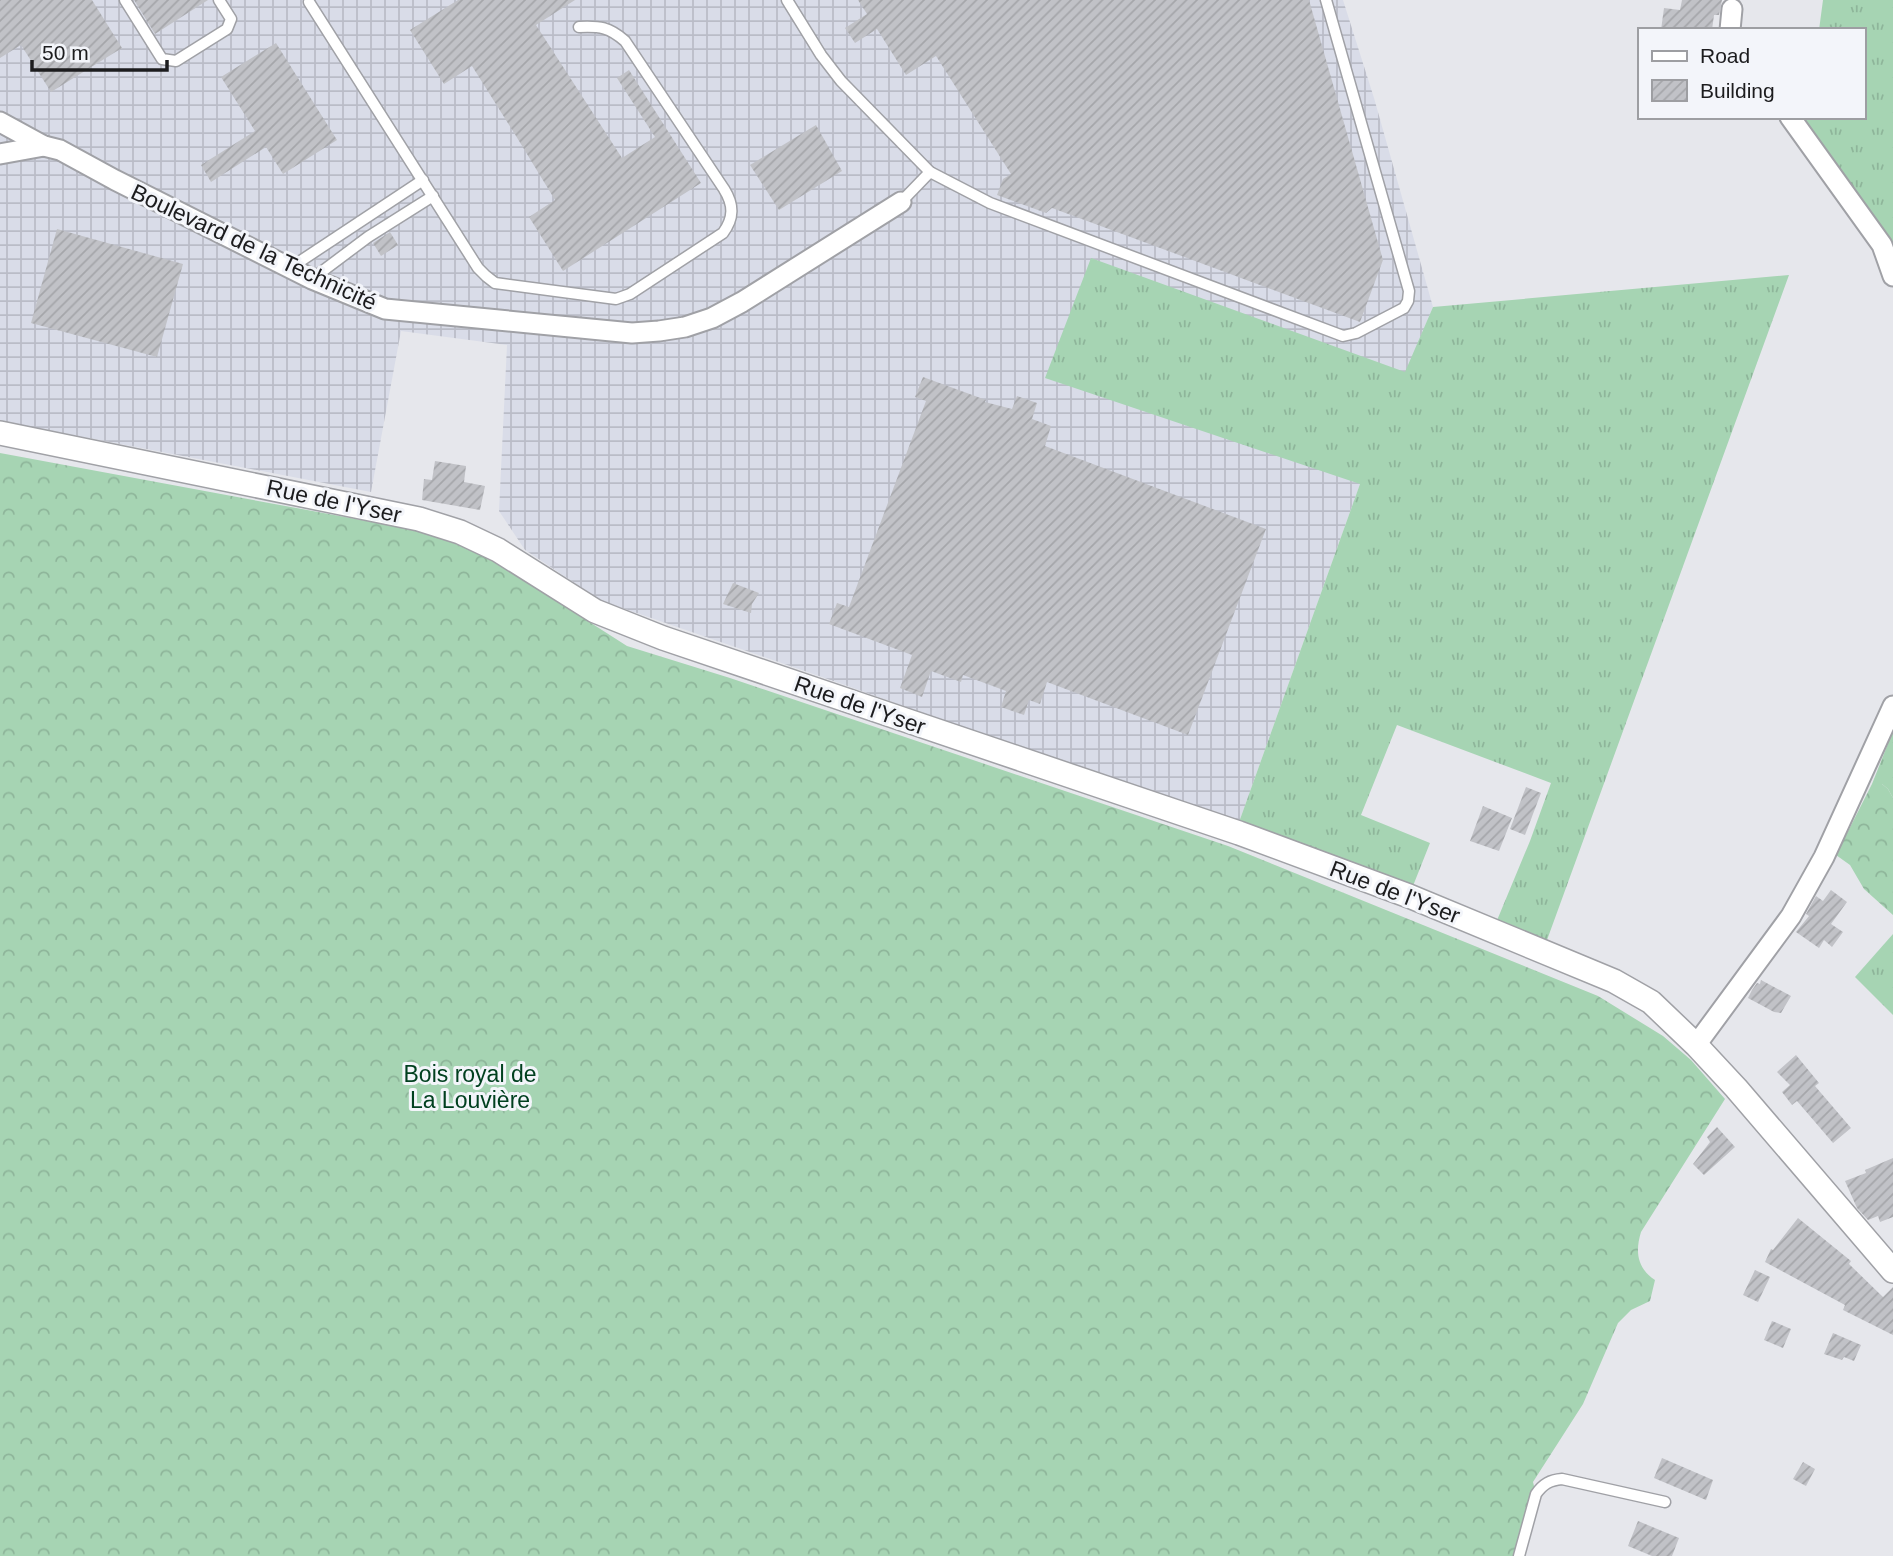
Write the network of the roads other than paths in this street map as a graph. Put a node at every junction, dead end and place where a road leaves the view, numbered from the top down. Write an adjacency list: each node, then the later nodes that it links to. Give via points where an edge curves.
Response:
1 (125, 0): 2 (lane, via 162,59 176,61 227,29 231,19)
2 (219, 0)
3 (786, 0): 13 (lane, via 841,81)
4 (1326, 0): 13 (lane, via 1409,291 1404,308 1356,333 1334,333 1270,309 990,203)
5 (309, 2): 14 (lane)
6 (1732, 9): 8 (street)
7 (579, 26): 15 (lane, via 607,28 625,41 730,197 732,216 723,233 616,299 495,282 478,268)
8 (1730, 28)
9 (1791, 119): 18 (street, via 1882,246)
10 (0, 122): 11 (street, Boulevard de la Technicité)
11 (44, 145): 12 (street); 17 (street, Boulevard de la Technicité)
12 (0, 154)
13 (930, 172): 16 (lane)
14 (423, 180): 15 (lane); 17 (lane)
15 (433, 196): 19 (lane)
16 (901, 202): 19 (street, Boulevard de la Technicité, via 712,318 659,331 601,331 385,309)
17 (290, 268): 19 (street, Boulevard de la Technicité)
18 (1893, 276)
19 (312, 279)
20 (0, 432): 22 (street, Rue de l'Yser, via 419,519 460,532 498,550 595,611 663,638 1239,834 1409,896 1614,981 1651,1002)
21 (1893, 706): 22 (street, via 1824,857 1791,916)
22 (1696, 1045): 23 (street, Rue de l'Yser)
23 (1893, 1271)
24 (1665, 1502): 25 (lane, via 1562,1479 1548,1482 1536,1494)
25 (1518, 1556)

